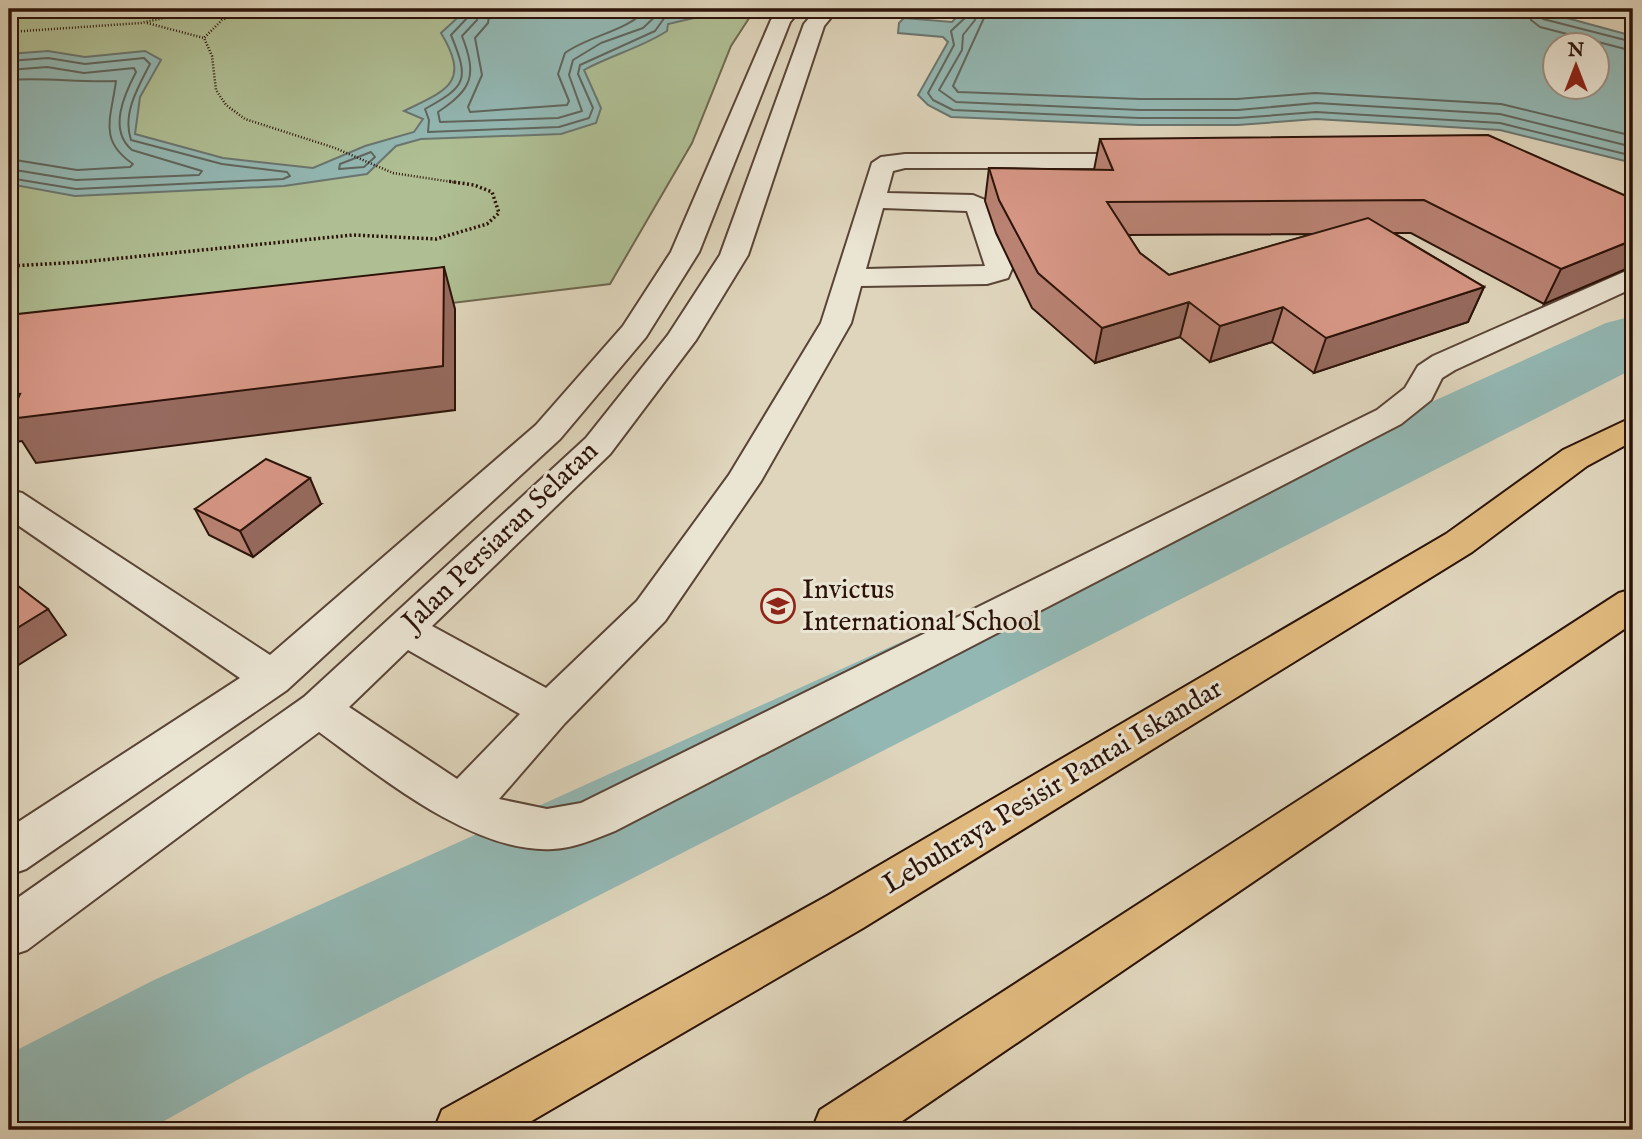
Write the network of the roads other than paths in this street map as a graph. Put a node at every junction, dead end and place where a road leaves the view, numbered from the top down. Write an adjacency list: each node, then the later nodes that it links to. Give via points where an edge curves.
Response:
1 (791, 9): 11 (street, Jalan Persiaran Selatan, via 781,20 685,253 635,331 548,432)
2 (828, 9): 10 (street, Jalan Persiaran Selatan, via 814,24 734,256 681,340 598,446)
3 (1177, 161): 4 (street, via 890,162 881,168)
4 (874, 200): 6 (street); 6 (street, via 973,203 981,208 998,272)
5 (1633, 277): 14 (street, via 1444,363 1429,373 1419,393 1389,418 598,817 571,827 546,829)
6 (850, 278): 13 (street, via 836,323 743,481 652,611)
7 (1633, 427): 17 (highway, Lebuhraya Pesisir Pantai Iskandar, via 1575,458 1459,543 845,912)
8 (9, 502): 11 (street)
9 (1633, 603): 18 (highway)
10 (404, 628): 12 (street, Jalan Persiaran Selatan); 13 (street)
11 (272, 678): 15 (street, Jalan Persiaran Selatan)
12 (318, 709): 14 (street); 16 (street, Jalan Persiaran Selatan)
13 (550, 711): 14 (street)
14 (461, 806)
15 (9, 854)
16 (9, 933)
17 (461, 1130)
18 (840, 1130)

